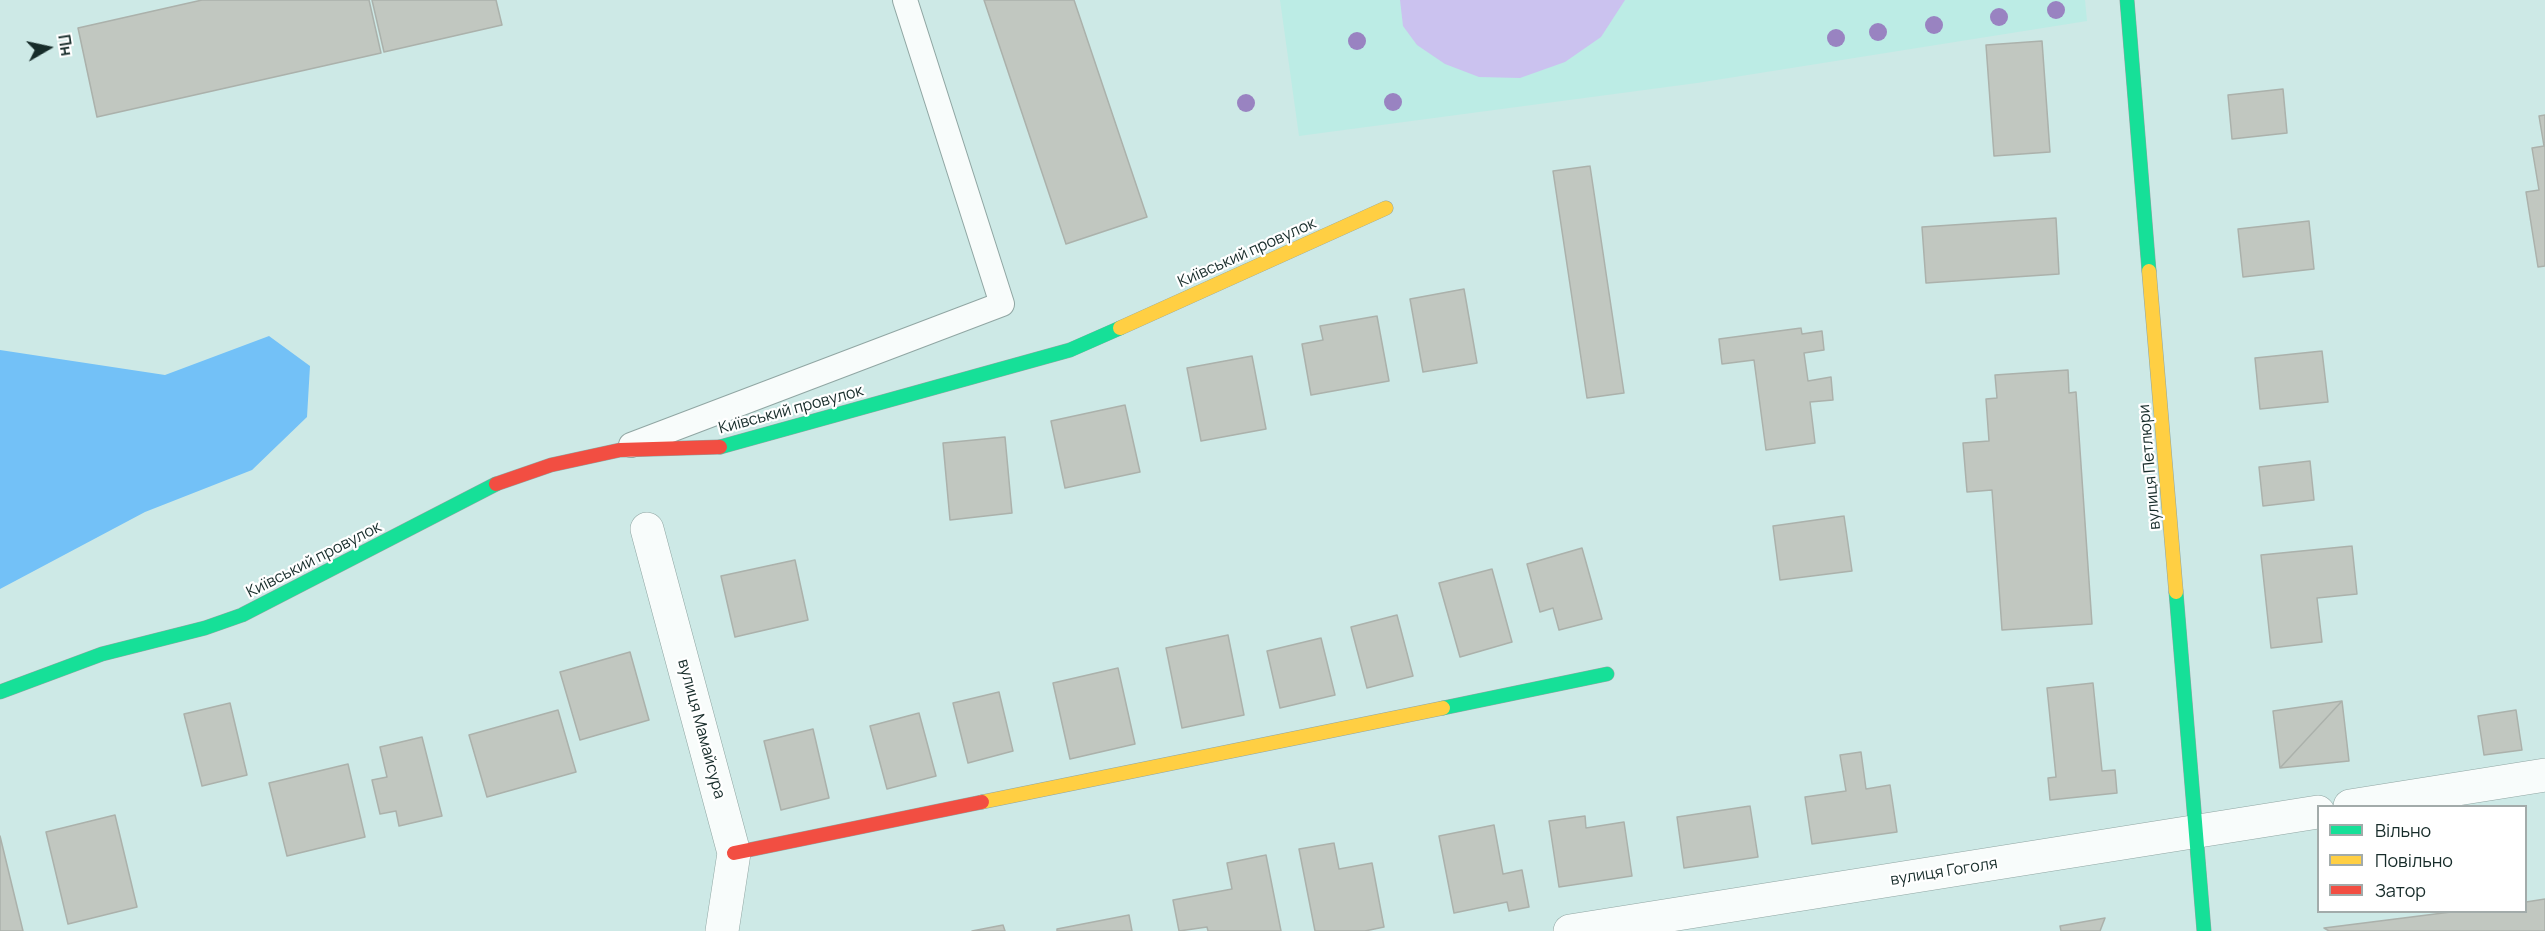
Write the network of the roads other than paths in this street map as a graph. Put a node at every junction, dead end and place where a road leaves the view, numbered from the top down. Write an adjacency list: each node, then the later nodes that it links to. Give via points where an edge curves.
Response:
1 (905, 0): 4 (lane, via 1002,304)
2 (2127, 0): 11 (street, вулиця Петлюри)
3 (1386, 208): 4 (street, Київський провулок, via 1070,350 722,447)
4 (620, 450): 7 (street, Київський провулок, via 551,465 495,484 242,615 102,654)
5 (647, 529): 12 (street, вулиця Мамайсура)
6 (1607, 674): 12 (street)
7 (0, 692)
8 (2545, 775): 9 (street)
9 (2362, 805)
10 (2317, 812): 11 (street, вулиця Гоголя)
11 (2196, 832): 14 (street, вулиця Гоголя); 15 (street, вулиця Петлюри)
12 (734, 853): 13 (street, вулиця Мамайсура)
13 (722, 931)
14 (1570, 931)
15 (2204, 931)

